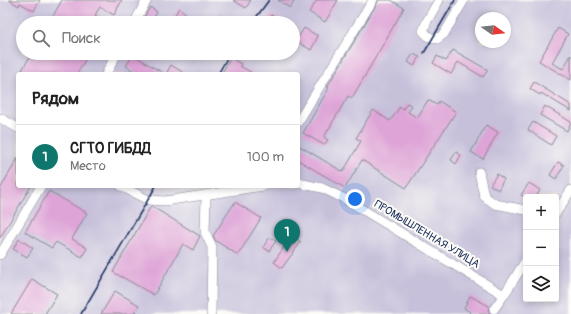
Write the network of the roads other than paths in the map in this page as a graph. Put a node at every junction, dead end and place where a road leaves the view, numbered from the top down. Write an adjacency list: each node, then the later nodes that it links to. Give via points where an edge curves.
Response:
1 (147, 0): 5 (street)
2 (373, 0): 9 (street)
3 (439, 0): 4 (street, via 423,31 429,37 437,39 444,34)
4 (464, 0)
5 (138, 16)
6 (113, 60): 7 (street)
7 (107, 72)
8 (0, 118): 10 (street)
9 (300, 119)
10 (16, 127)
11 (480, 172): 19 (street, via 484,196 495,204)
12 (300, 184): 22 (street, ПРОМЫШЛЕННАЯ УЛИЦА, via 345,199)
13 (40, 188): 20 (street)
14 (125, 188): 17 (street, via 148,200 165,201)
15 (250, 188): 17 (street)
16 (571, 190): 18 (street)
17 (206, 195): 24 (street, via 205,232 212,247)
18 (559, 208)
19 (523, 209)
20 (0, 255)
21 (523, 265): 22 (street)
22 (504, 295): 23 (street)
23 (494, 309)
24 (210, 314)

